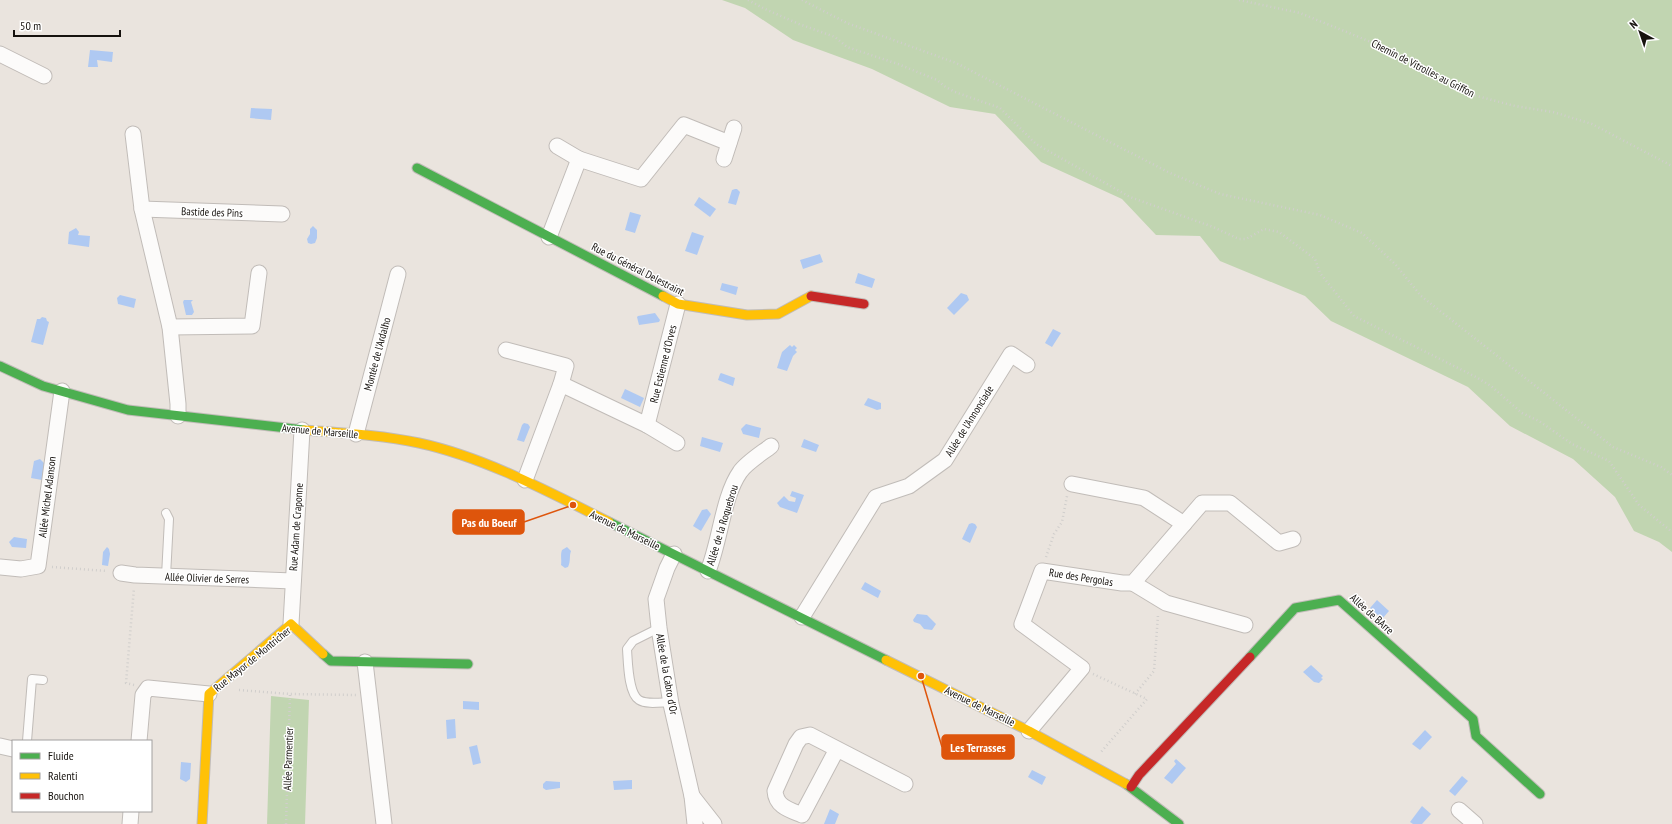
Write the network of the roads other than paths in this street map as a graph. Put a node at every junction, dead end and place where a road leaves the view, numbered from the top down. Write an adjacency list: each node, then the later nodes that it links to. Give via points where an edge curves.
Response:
1 (0, 54): 2 (street)
2 (44, 76)
3 (734, 128): 5 (street)
4 (133, 134): 10 (street)
5 (729, 143): 7 (street, via 684,125 641,179); 8 (street)
6 (557, 146): 7 (street)
7 (579, 159): 12 (street)
8 (724, 159)
9 (417, 168): 12 (street, Rue du Général Delestraint)
10 (142, 209): 11 (street, Bastide des Pins); 17 (street)
11 (282, 214)
12 (549, 237): 15 (street, Rue du Général Delestraint)
13 (259, 272): 17 (street, via 252,326)
14 (398, 274): 26 (street, Montée de l'Ardalho)
15 (678, 304): 16 (street, Rue du Général Delestraint, via 747,315 778,314 812,296); 24 (street, Rue Estienne d'Orves)
16 (864, 304)
17 (170, 327): 23 (street)
18 (506, 350): 21 (street, via 566,366)
19 (1027, 365): 41 (street, Allée de l’Annonciade, via 1011,354 945,460 909,486 876,497)
20 (0, 366): 22 (street, Avenue de Marseille, via 43,386)
21 (561, 384): 24 (street); 29 (street)
22 (62, 391): 23 (street, Avenue de Marseille, via 128,410); 35 (street, Allée Michel Adanson, via 38,566 21,569)
23 (178, 416): 25 (street, Avenue de Marseille)
24 (647, 425): 27 (street)
25 (302, 430): 26 (street, Avenue de Marseille); 39 (street, Rue Adam de Craponne)
26 (356, 434): 29 (street, Avenue de Marseille, via 418,444 469,458)
27 (677, 443)
28 (771, 446): 36 (street, Allée de la Roquebrou, via 741,470 731,489)
29 (525, 480): 34 (street, Avenue de Marseille)
30 (1072, 484): 32 (street, via 1144,498)
31 (166, 513): 38 (lane, via 169,519)
32 (1184, 524): 33 (street, via 1202,503 1230,503 1279,542); 40 (street)
33 (1293, 539)
34 (674, 554): 36 (street, Avenue de Marseille); 44 (street, Allée de la Cabro d'Or, via 656,599)
35 (0, 567)
36 (708, 571): 41 (street, Avenue de Marseille)
37 (128, 574): 38 (street, Allée Olivier de Serres)
38 (166, 576): 39 (street, Allée Olivier de Serres)
39 (293, 581): 42 (street, Rue Adam de Craponne)
40 (1133, 583): 43 (street, Rue des Pergolas, via 1166,603); 50 (street, Rue des Pergolas, via 1042,571 1022,624 1082,668)
41 (802, 617): 50 (street, Avenue de Marseille)
42 (291, 624): 45 (street, Rue Mayor de Montricher, via 331,661); 48 (street, Rue Mayor de Montricher)
43 (1245, 625)
44 (659, 628): 49 (street, Allée de la Cabro d'Or); 49 (lane, via 633,641 627,649 632,692 640,700)
45 (365, 662): 46 (street, Rue Mayor de Montricher); 65 (street)
46 (468, 664)
47 (42, 680): 51 (lane, via 32,679)
48 (213, 691): 52 (street, via 148,688 143,694); 64 (street, Rue Mayor de Montricher)
49 (671, 702): 59 (street, Allée de la Cabro d'Or)
50 (1030, 731): 57 (street, Avenue de Marseille)
51 (28, 740)
52 (139, 740)
53 (0, 746): 54 (street)
54 (12, 749)
55 (837, 749): 56 (street); 62 (street); 62 (street, via 810,735 802,737 796,744 775,791 775,798 780,805)
56 (906, 784)
57 (1131, 787): 58 (street, Allée de BArre, via 1139,775 1295,608 1339,600 1473,719 1476,736); 68 (street, Avenue de Marseille)
58 (1540, 794)
59 (692, 796): 66 (street, Allée de la Cabro d'Or); 67 (street, Allée de la Cabro d'Or)
60 (1459, 810): 69 (street)
61 (131, 812): 63 (street)
62 (801, 820)
63 (130, 824)
64 (202, 824)
65 (384, 824)
66 (694, 824)
67 (714, 824)
68 (1179, 824)
69 (1475, 824)

